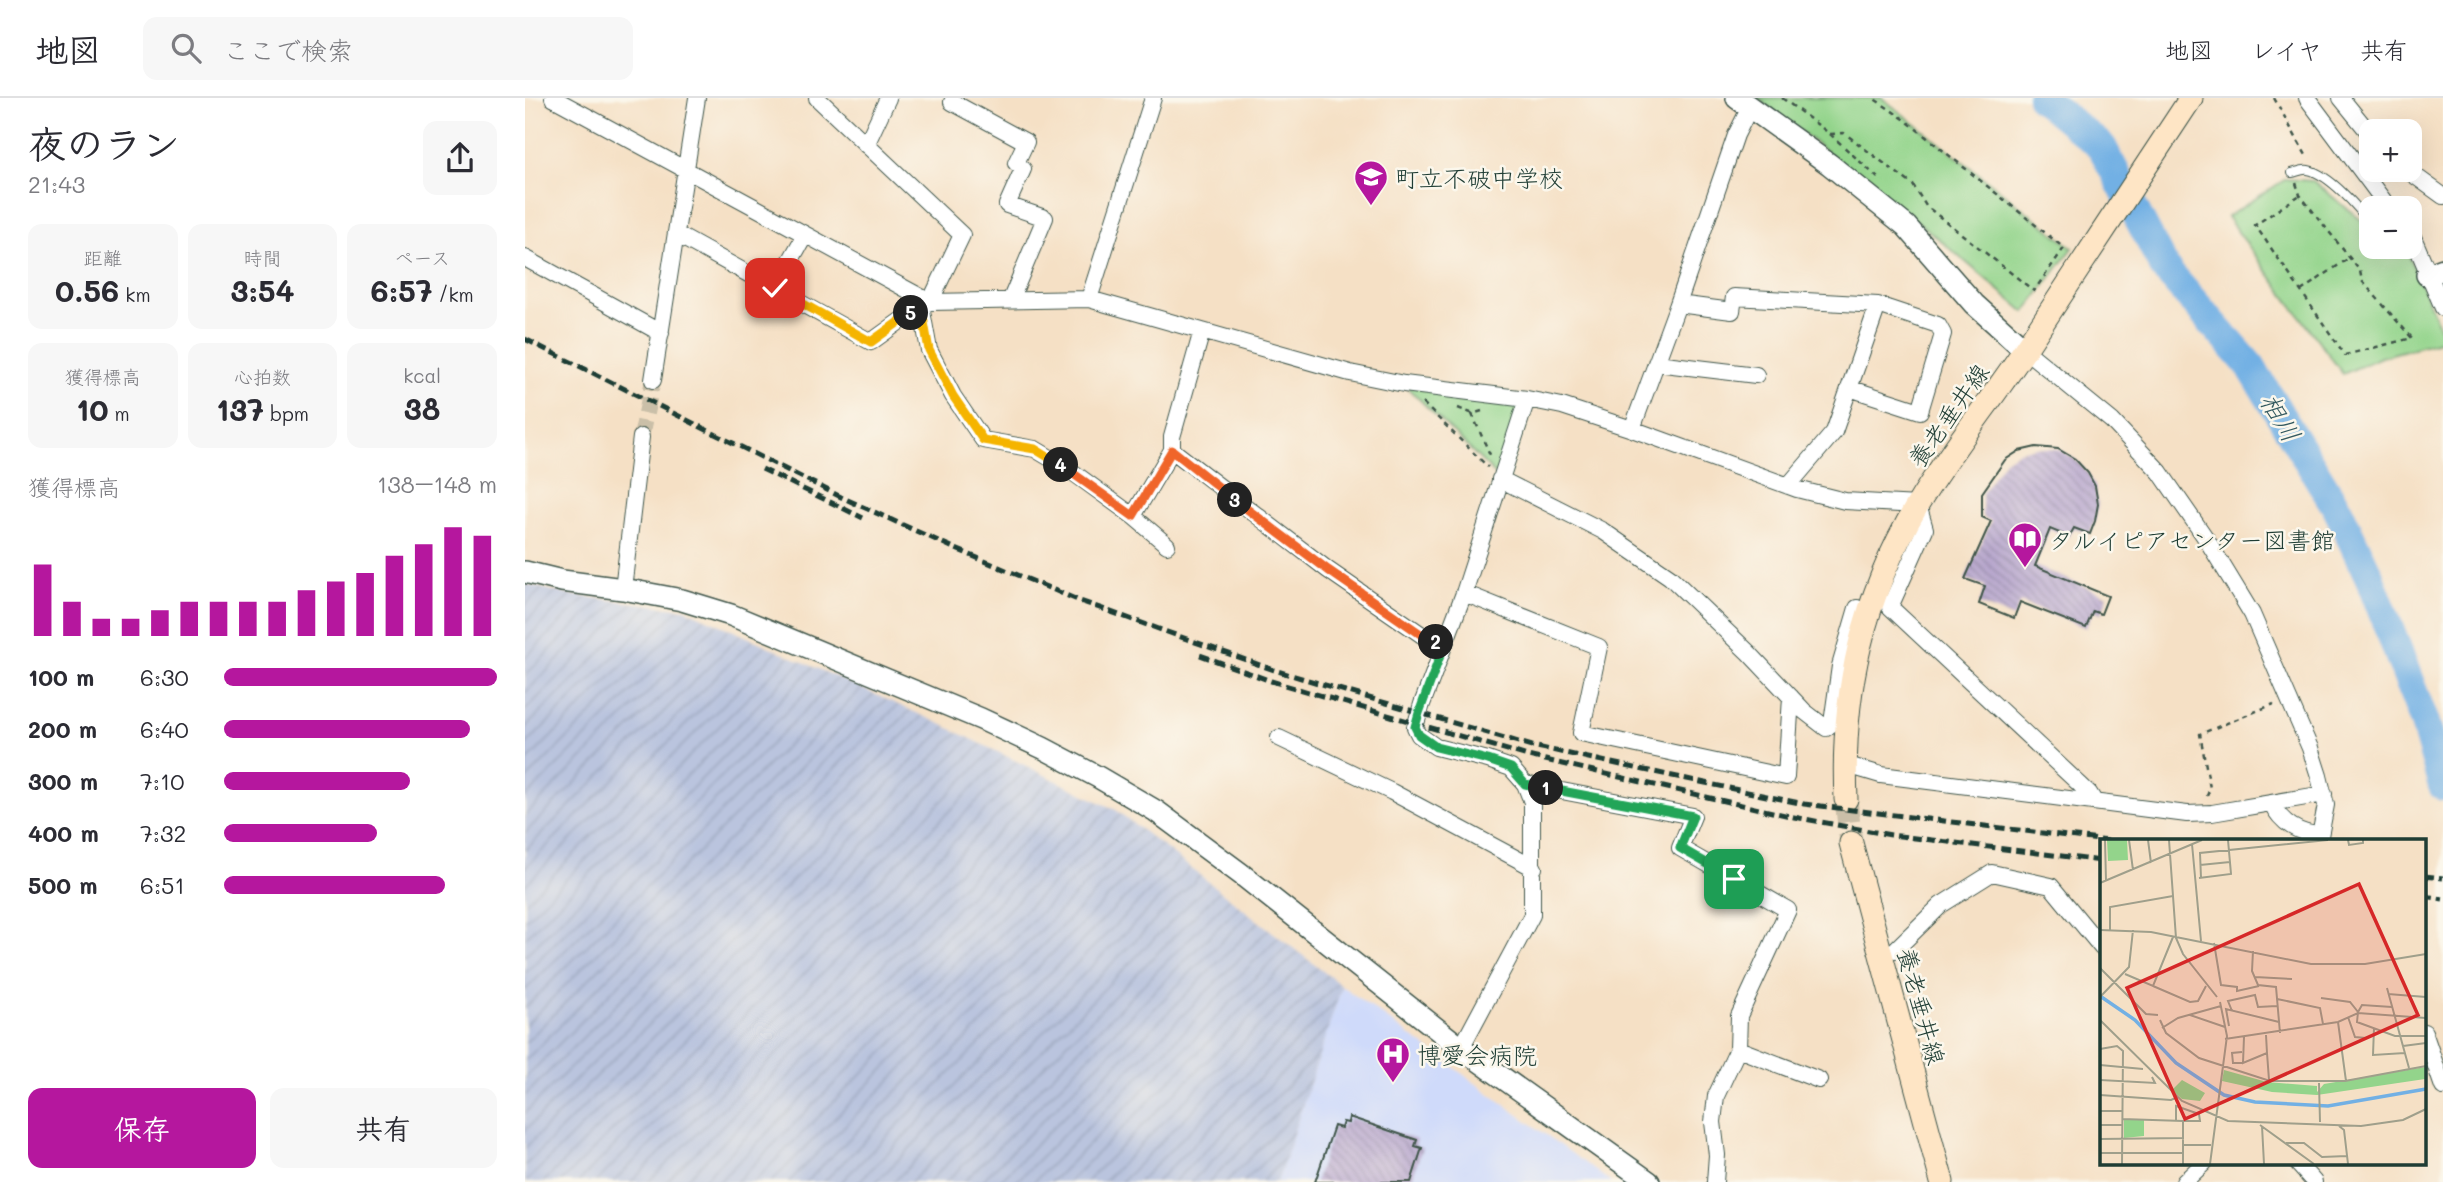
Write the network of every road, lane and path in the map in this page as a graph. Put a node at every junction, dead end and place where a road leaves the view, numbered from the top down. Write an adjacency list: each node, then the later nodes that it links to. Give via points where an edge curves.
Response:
1 (553, 98): 17 (street)
2 (697, 98): 17 (street)
3 (817, 98): 15 (street)
4 (888, 98): 15 (street)
5 (1153, 98): 33 (street)
6 (1782, 98): 7 (path, via 1830,134 1844,132 1913,185 1926,206 2034,291 2064,248)
7 (1873, 98)
8 (2191, 98): 40 (main road, 養老垂井線)
9 (2274, 98): 16 (path, via 2307,157)
10 (2307, 98): 21 (street)
11 (2341, 98): 14 (street)
12 (951, 102): 32 (street, via 1026,142 1016,163 1023,170 1007,205 1045,218)
13 (1744, 102): 35 (street); 40 (street, via 1906,226 1974,304)
14 (2359, 120)
15 (866, 145): 34 (street, via 962,235)
16 (2308, 170): 18 (lane); 23 (lane)
17 (685, 171): 24 (street); 25 (street)
18 (2292, 173): 20 (path)
19 (2422, 181): 22 (street)
20 (2300, 195): 28 (path); 31 (path, via 2255,225)
21 (2380, 196)
22 (2443, 196)
23 (2359, 209)
24 (676, 234): 30 (street); 39 (street)
25 (806, 235): 30 (street); 34 (street)
26 (2422, 250): 29 (street)
27 (525, 258): 39 (street)
28 (2350, 258): 31 (path); 31 (path, via 2362,281 2413,338 2345,355)
29 (2435, 272): 37 (street)
30 (775, 288): 34 (street, via 871,342)
31 (2301, 291)
32 (1011, 299): 33 (street); 34 (street)
33 (1089, 299): 38 (street)
34 (926, 304): 54 (street, via 929,350 983,440 1035,449)
35 (1678, 304): 36 (street, via 1732,311 1734,298); 41 (street)
36 (1878, 306): 45 (street); 45 (street, via 1938,325 1943,334 1920,411)
37 (2443, 308)
38 (1202, 331): 44 (street); 50 (street)
39 (661, 333): 43 (street)
40 (2025, 350): 53 (main road, 養老垂井線); 66 (street, via 2112,421 2159,472 2207,540 2252,614 2310,748)
41 (1656, 363): 42 (street); 48 (street)
42 (1756, 375)
43 (653, 380)
44 (1404, 384): 46 (street); 51 (path)
45 (1849, 388): 52 (street, via 1835,432)
46 (1527, 399): 48 (street); 51 (street)
47 (1483, 411): 51 (path, via 1472,414)
48 (1632, 429): 52 (street)
49 (641, 437): 57 (street)
50 (1172, 450): 54 (street); 60 (street, via 1328,570 1422,635)
51 (1500, 479): 58 (street); 61 (street, via 1603,531 1669,577)
52 (1789, 486): 53 (street, via 1845,501)
53 (1918, 505): 64 (main road, 養老垂井線, via 1867,617 1850,690); 68 (street, via 1925,529 1890,607)
54 (1133, 516): 55 (street)
55 (1167, 545)
56 (525, 572): 57 (street)
57 (623, 589): 77 (street, via 731,615 981,719 1098,776 1156,811 1230,866)
58 (1464, 593): 60 (street); 61 (street, via 1599,647 1581,733 1786,777)
59 (1857, 608): 61 (street, via 1840,666 1832,723 1826,728)
60 (1444, 645): 65 (street, via 1415,727 1419,735 1436,747 1511,768)
61 (1791, 697)
62 (2276, 703): 70 (path, via 2200,734 2210,788)
63 (1279, 738): 73 (street)
64 (1844, 764): 67 (main road, 養老垂井線); 68 (street, via 1881,775)
65 (1525, 784): 73 (street, via 1532,802); 78 (street, via 1693,816 1680,848 1788,910 1739,1016)
66 (2324, 794): 69 (street); 71 (street)
67 (1846, 799)
68 (2094, 800): 70 (street)
69 (2271, 804): 70 (street); 71 (street, via 2304,834)
70 (2207, 813)
71 (2319, 838)
72 (1851, 843): 85 (main road, 養老垂井線)
73 (1534, 868): 77 (street, via 1532,915)
74 (2100, 946): 75 (street, via 2051,886 1992,873 1941,905)
75 (1895, 950)
76 (2425, 1034): 80 (street)
77 (1461, 1048): 83 (street)
78 (1738, 1049): 79 (street); 84 (street, via 1716,1096)
79 (1819, 1080)
80 (2443, 1087)
81 (2203, 1164): 86 (street)
82 (2298, 1164): 87 (street)
83 (1649, 1182)
84 (1715, 1182)
85 (1943, 1182)
86 (2184, 1182)
87 (2314, 1182)

